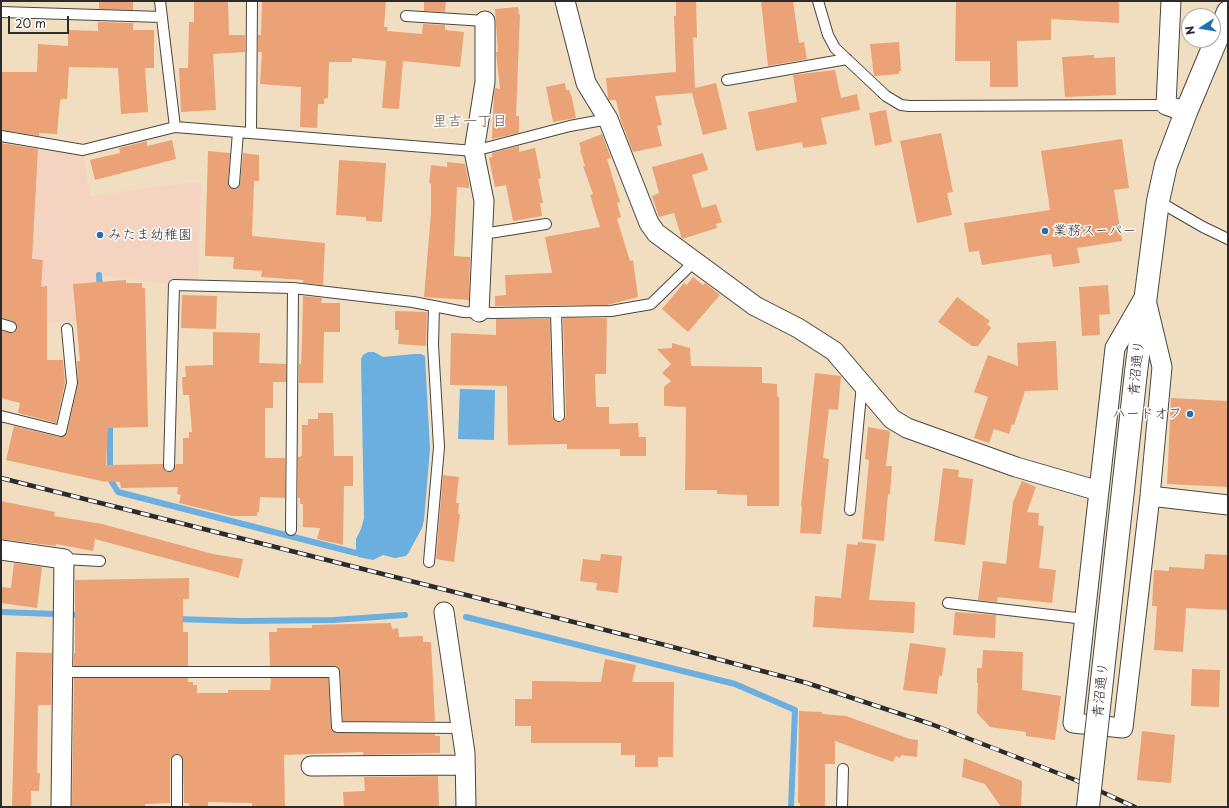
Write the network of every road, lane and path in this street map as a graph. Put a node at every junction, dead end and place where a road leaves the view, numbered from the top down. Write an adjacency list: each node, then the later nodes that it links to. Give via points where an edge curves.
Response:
1 (160, 1): 9 (lane)
2 (252, 1): 17 (lane)
3 (565, 1): 14 (street, via 586,83)
4 (818, 1): 11 (lane, via 828,35 835,48)
5 (1171, 1): 13 (street)
6 (1, 12): 9 (lane)
7 (1228, 12): 13 (street, 青沼通り)
8 (406, 16): 10 (lane)
9 (162, 17): 15 (lane)
10 (485, 22): 19 (street, via 485,82)
11 (847, 59): 12 (lane); 13 (lane, via 886,96 894,102 909,106)
12 (727, 80)
13 (1176, 108): 21 (street, 青沼通り)
14 (608, 119): 19 (lane, via 570,126); 25 (street, via 649,224 656,233)
15 (175, 127): 16 (lane); 18 (lane, via 83,150)
16 (238, 132): 17 (lane); 20 (lane)
17 (251, 133): 19 (lane)
18 (1, 136)
19 (474, 151): 23 (street, via 484,200)
20 (234, 183)
21 (1158, 201): 24 (lane); 27 (street, 青沼通り)
22 (546, 224): 23 (lane)
23 (483, 234): 29 (street)
24 (1228, 239)
25 (695, 260): 30 (lane, via 651,304 611,311); 32 (street, via 755,306 798,328 834,351)
26 (293, 288): 28 (lane); 35 (lane, via 174,285); 40 (lane)
27 (1145, 296): 36 (street, via 1115,348); 37 (street, via 1162,367); 58 (street, 青沼通り, bridge)
28 (434, 306): 29 (lane); 44 (lane, via 433,345 440,447)
29 (479, 312): 30 (lane)
30 (556, 312): 34 (lane)
31 (67, 329): 33 (lane, via 72,383 61,431)
32 (862, 384): 36 (street, via 892,419 907,428 1016,467); 39 (lane)
33 (1, 416)
34 (559, 416)
35 (169, 466)
36 (1099, 491): 47 (street)
37 (1150, 496): 38 (street); 47 (street, via 1123,728 1073,723)
38 (1228, 505)
39 (850, 510)
40 (291, 530)
41 (1, 550): 42 (street)
42 (64, 559): 43 (lane); 48 (street)
43 (100, 561)
44 (429, 562)
45 (948, 603): 47 (lane)
46 (444, 612): 49 (street)
47 (1085, 619)
48 (64, 672): 49 (lane, via 334,672 337,727); 54 (street)
49 (461, 728): 51 (street)
50 (177, 760): 55 (lane)
51 (465, 765): 52 (street); 56 (street)
52 (311, 766)
53 (843, 769): 57 (lane)
54 (61, 807)
55 (177, 807)
56 (466, 807)
57 (842, 807)
58 (1088, 807)

